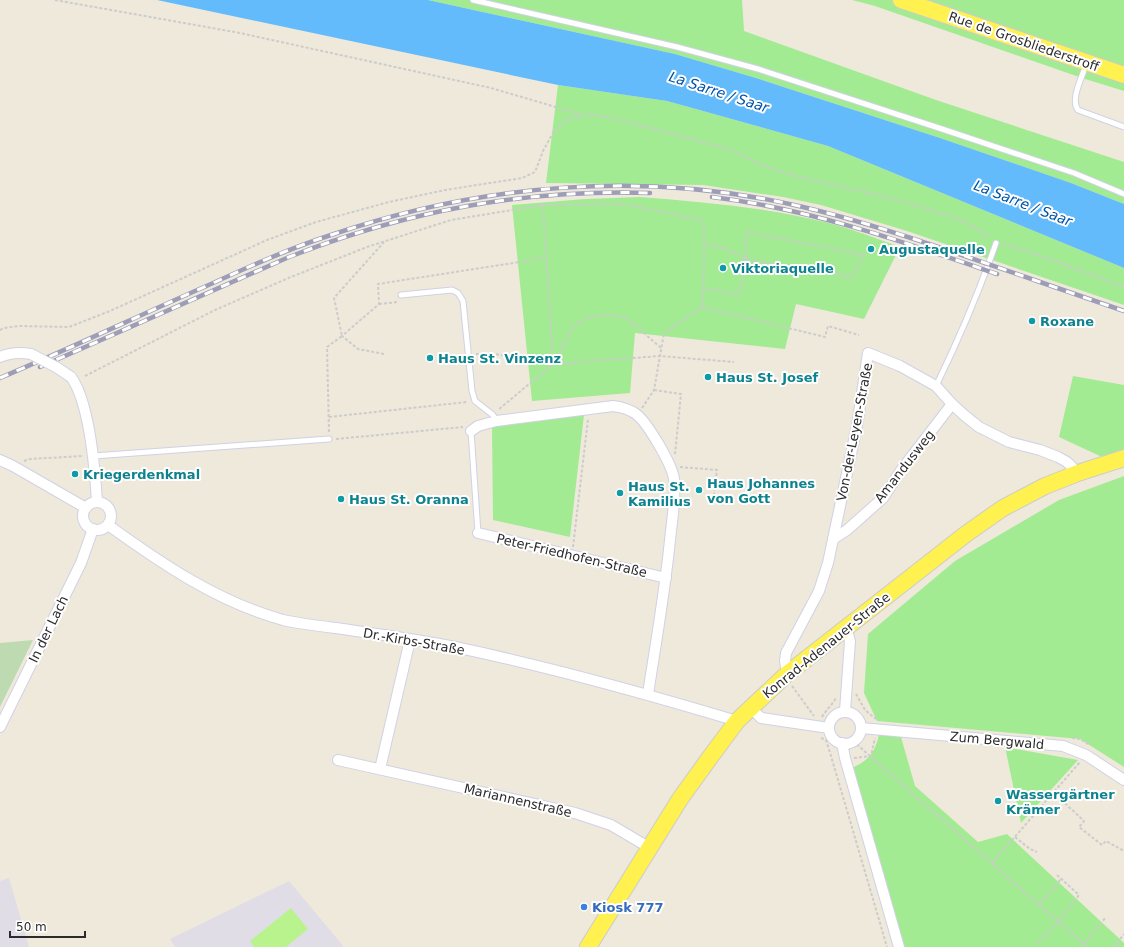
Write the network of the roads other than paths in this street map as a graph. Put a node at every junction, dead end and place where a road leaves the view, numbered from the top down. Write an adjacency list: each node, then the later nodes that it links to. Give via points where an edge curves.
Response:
1 (474, 0): 6 (lane, via 677,47 758,69 1052,166)
2 (901, 0): 3 (main road, Rue de Grosbliederstroff)
3 (1087, 62): 4 (main road, Rue de Grosbliederstroff); 5 (lane, via 1075,98 1075,106 1078,110)
4 (1124, 75)
5 (1124, 128)
6 (1124, 194)
7 (996, 243): 10 (lane, via 957,343)
8 (401, 296): 12 (lane, via 452,290 458,293 463,301 472,391 475,401)
9 (0, 357): 15 (street, bridge, via 10,353 31,354 71,377 80,393)
10 (936, 386): 11 (street, Von-der-Leyen-Straße); 24 (street, Von-der-Leyen-Straße, via 900,366 868,353 857,426)
11 (952, 404): 18 (street, Von-der-Leyen-Straße, via 994,435 1058,457); 24 (street, Amandusweg, via 883,498)
12 (494, 418): 13 (street); 25 (street, Peter-Friedhofen-Straße, via 613,406 626,408 637,414 673,467 674,498)
13 (471, 431): 23 (lane)
14 (329, 440): 15 (lane)
15 (92, 456): 19 (street)
16 (0, 460): 20 (street)
17 (1116, 460): 18 (main road, Konrad-Adenauer-Straße)
18 (1078, 473): 26 (main road, Konrad-Adenauer-Straße, via 1045,486 1003,508)
19 (97, 502): 20 (street); 21 (street, via 110,510)
20 (86, 508): 22 (street, via 84,520)
21 (108, 525): 22 (street, via 103,529); 27 (street, Dr.-Kirbs-Straße, via 175,572 254,610 284,620)
22 (93, 529): 33 (street, In der Lach, via 81,563)
23 (478, 533): 25 (street, Peter-Friedhofen-Straße)
24 (833, 539): 28 (street, Von-der-Leyen-Straße, via 819,591 786,653)
25 (666, 578): 29 (street, Peter-Friedhofen-Straße)
26 (846, 627): 28 (main road, Konrad-Adenauer-Straße); 31 (street, via 850,641)
27 (410, 640): 29 (street, Dr.-Kirbs-Straße, via 493,656); 38 (street)
28 (789, 680): 30 (main road, Konrad-Adenauer-Straße)
29 (648, 694): 32 (street, Dr.-Kirbs-Straße)
30 (753, 710): 32 (main road, Konrad-Adenauer-Straße); 34 (street, via 761,718)
31 (845, 711): 34 (street, via 833,716); 35 (street, via 858,718)
32 (737, 721): 40 (main road, Konrad-Adenauer-Straße, via 680,799)
33 (0, 727)
34 (829, 728): 36 (street, via 834,740)
35 (861, 728): 36 (street, via 853,741); 39 (street, Zum Bergwald, via 1063,746 1086,755)
36 (842, 743): 42 (street)
37 (338, 760): 38 (street, Mariannenstraße)
38 (380, 769): 40 (street, Mariannenstraße, via 591,817 611,825)
39 (1124, 780)
40 (650, 848): 41 (main road, Konrad-Adenauer-Straße)
41 (588, 947)
42 (899, 947)

